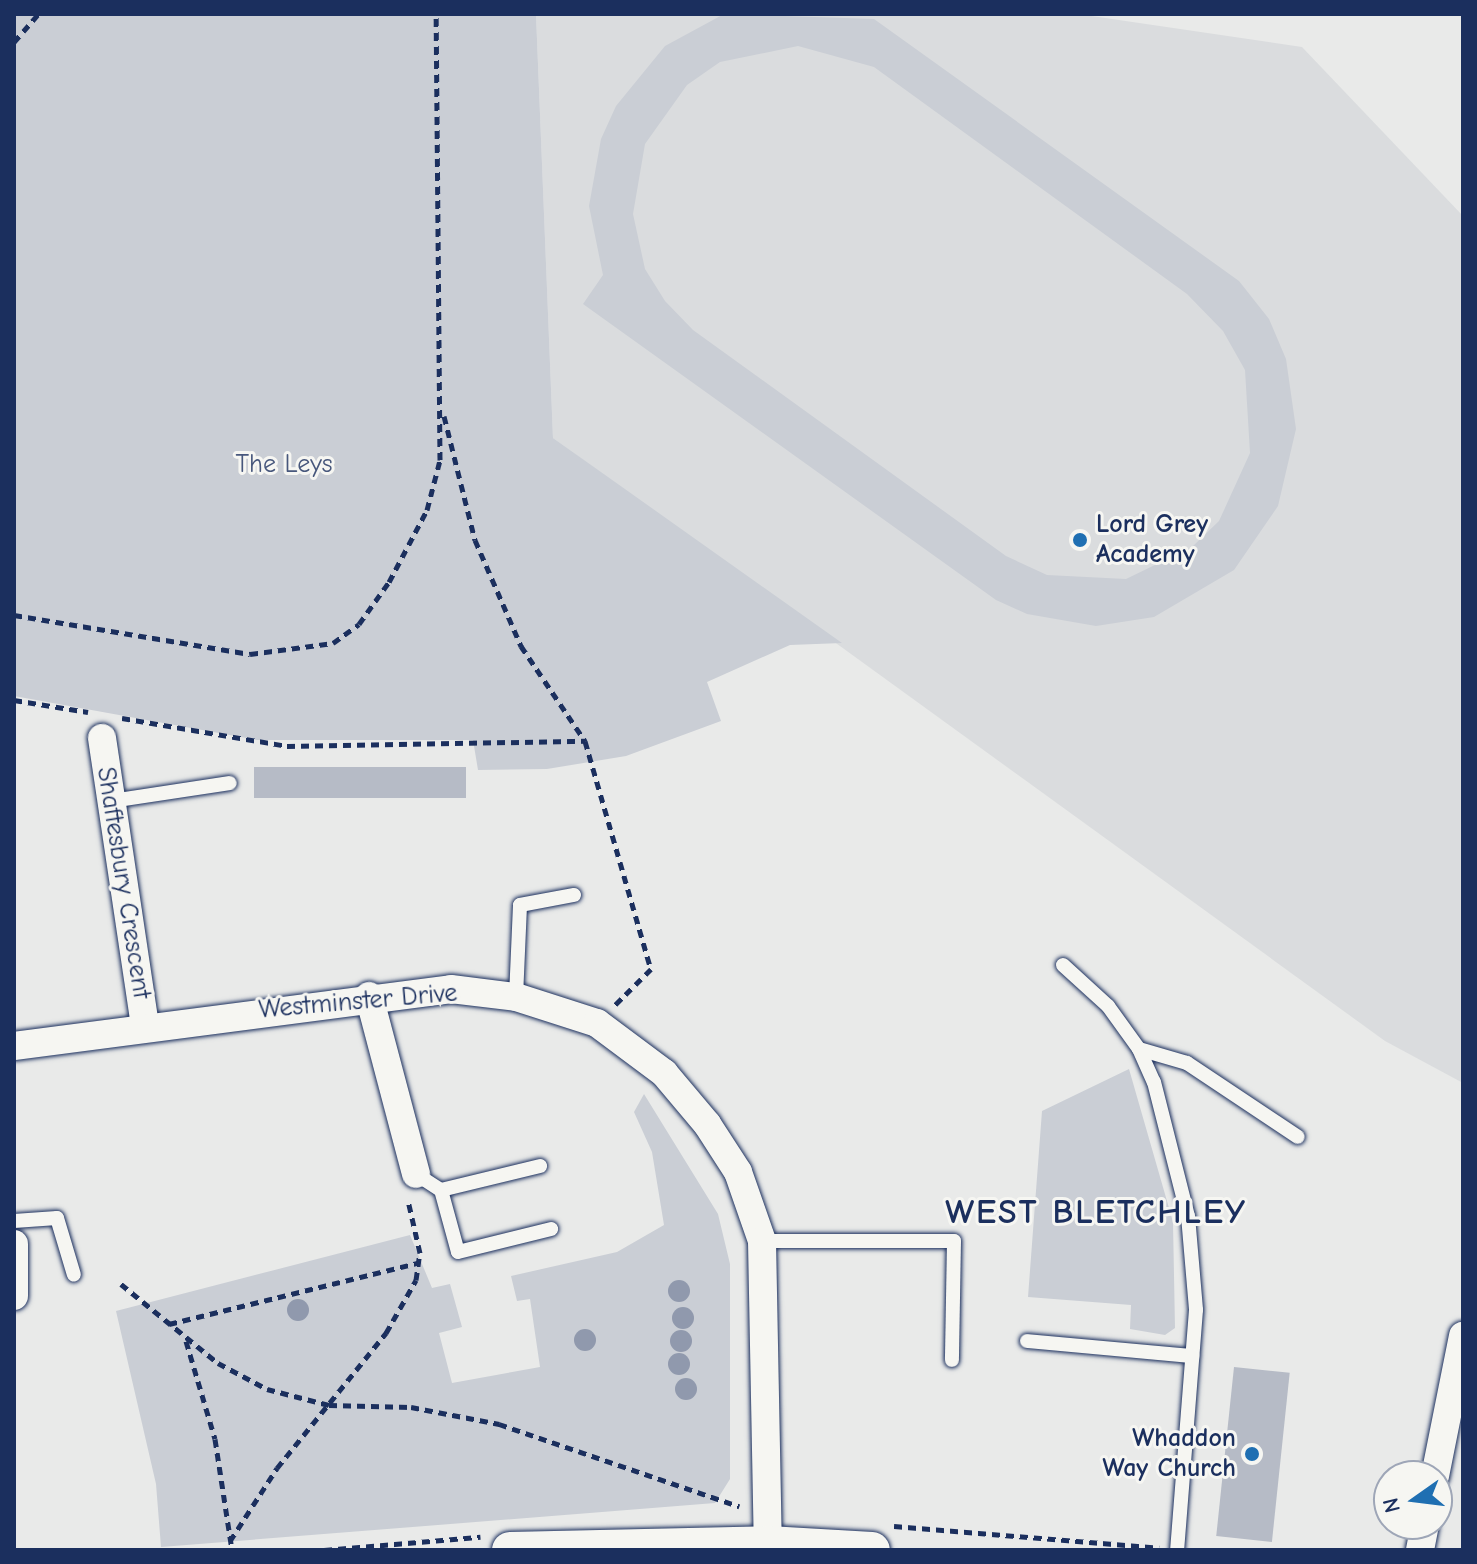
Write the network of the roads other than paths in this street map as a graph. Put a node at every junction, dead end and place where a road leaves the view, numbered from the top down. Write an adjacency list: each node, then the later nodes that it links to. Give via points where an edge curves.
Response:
1 (107, 723): 3 (street, Shaftesbury Crescent)
2 (230, 783): 3 (lane)
3 (111, 801): 8 (street, Shaftesbury Crescent)
4 (574, 895): 7 (lane, via 520,905)
5 (1063, 965): 10 (lane, via 1108,1006)
6 (369, 996): 7 (street, Westminster Drive, via 451,989); 8 (street, Westminster Drive); 13 (street)
7 (516, 997): 17 (street, Westminster Drive, via 597,1023 664,1073 738,1172)
8 (145, 1027): 9 (street, Westminster Drive)
9 (14, 1046)
10 (1139, 1049): 11 (lane, via 1187,1063); 23 (lane, via 1154,1082 1188,1216 1195,1270)
11 (1298, 1137)
12 (540, 1166): 14 (lane)
13 (416, 1174): 14 (lane)
14 (441, 1190): 16 (lane, via 458,1252)
15 (14, 1221): 19 (lane, via 57,1218)
16 (551, 1229)
17 (762, 1241): 24 (lane, via 954,1241); 26 (street, Westminster Drive)
18 (14, 1244): 20 (street, via 20,1270)
19 (74, 1275)
20 (14, 1296)
21 (1463, 1336): 25 (street)
22 (1027, 1341): 23 (lane)
23 (1192, 1356): 29 (lane)
24 (952, 1360)
25 (1438, 1460)
26 (767, 1528): 27 (street); 28 (street)
27 (879, 1538)
28 (510, 1550)
29 (1178, 1550)

